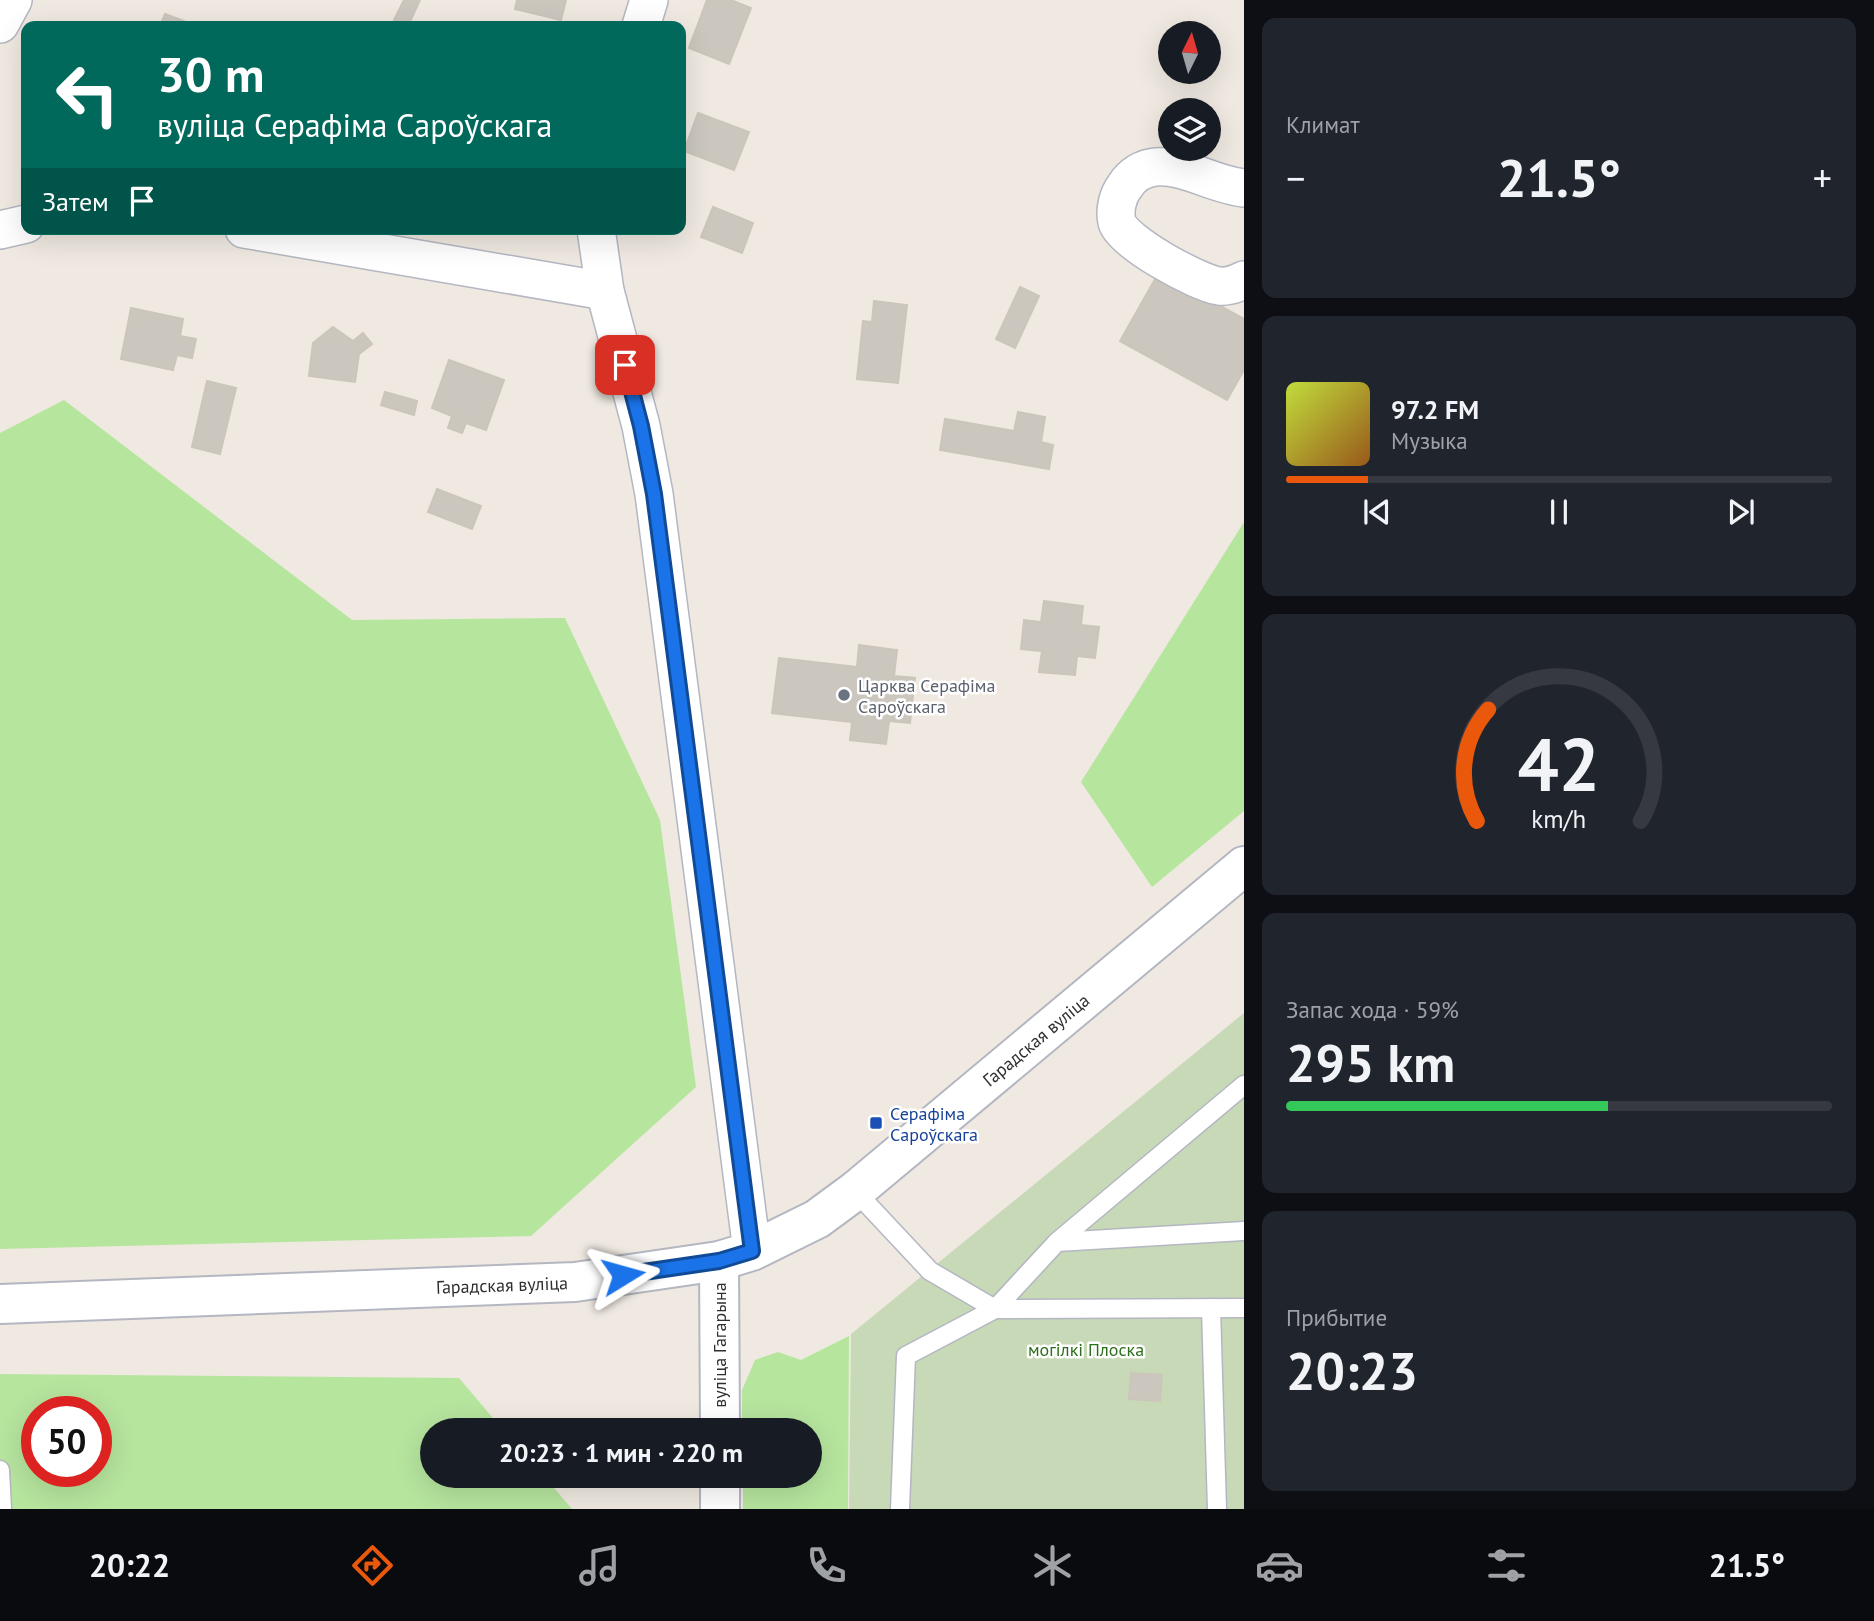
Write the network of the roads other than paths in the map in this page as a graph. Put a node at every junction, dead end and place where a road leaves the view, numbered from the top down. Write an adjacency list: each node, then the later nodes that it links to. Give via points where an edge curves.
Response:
1 (13, 0): 4 (street)
2 (649, 0): 3 (street)
3 (643, 21)
4 (0, 24)
5 (1244, 188): 10 (street, via 1169,168 1139,171 1120,193 1117,222 1136,245 1210,284)
6 (21, 225): 7 (street)
7 (0, 230)
8 (279, 235): 11 (street)
9 (597, 235): 11 (street)
10 (1244, 280)
11 (605, 291): 17 (street, via 654,494)
12 (1244, 866): 14 (main road, Гарадская вуліца)
13 (1244, 1085): 16 (lane)
14 (855, 1191): 17 (main road, Гарадская вуліца, via 817,1219); 21 (lane, via 930,1271)
15 (1244, 1231): 16 (lane)
16 (1058, 1242): 21 (lane)
17 (735, 1256): 18 (main road, Гарадская вуліца, via 575,1282); 22 (main road, вуліца Гагарына)
18 (0, 1304)
19 (1211, 1308): 20 (lane); 21 (lane); 28 (lane)
20 (1244, 1308)
21 (995, 1309): 27 (lane, via 906,1356)
22 (721, 1418)
23 (0, 1470): 25 (lane)
24 (720, 1488): 26 (main road)
25 (2, 1509)
26 (720, 1509)
27 (900, 1509)
28 (1217, 1509)

